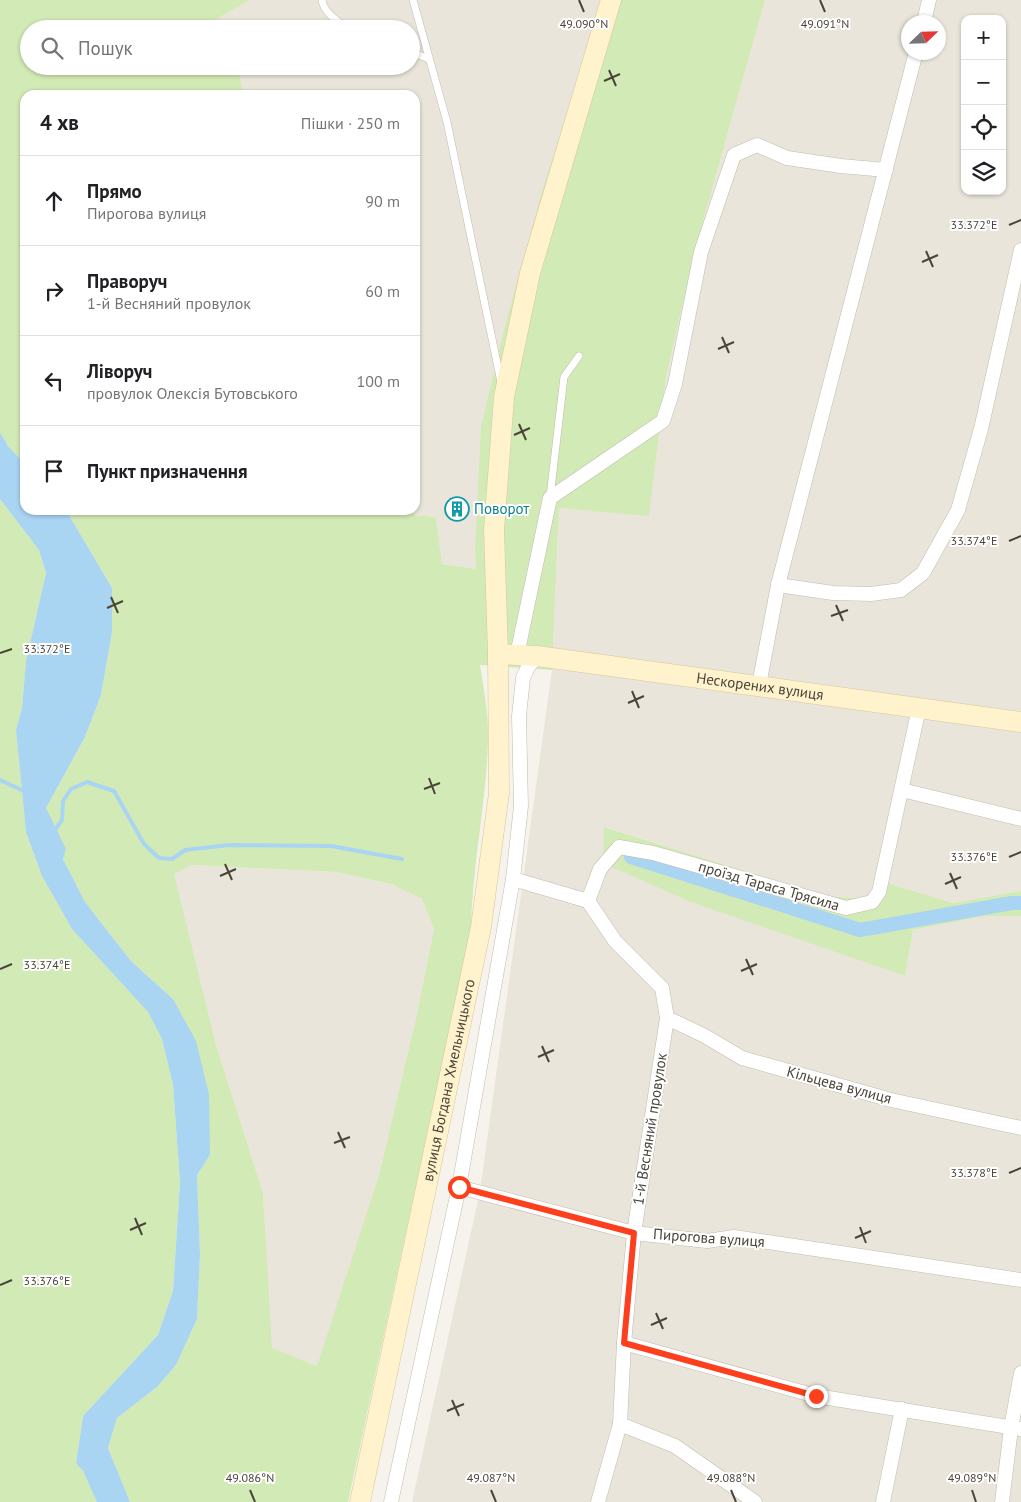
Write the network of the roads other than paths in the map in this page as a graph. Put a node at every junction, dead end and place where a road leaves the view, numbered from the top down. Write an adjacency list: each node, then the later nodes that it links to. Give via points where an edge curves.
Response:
1 (322, 0): 6 (lane)
2 (413, 0): 7 (lane)
3 (611, 0): 15 (main road, вулиця Богдана Хмельницького, via 530,273)
4 (930, 0): 5 (street)
5 (926, 15)
6 (336, 20)
7 (418, 20)
8 (420, 26): 10 (lane)
9 (420, 56): 10 (lane)
10 (429, 59): 15 (lane, via 447,122)
11 (914, 60): 12 (street)
12 (886, 170): 16 (street, via 787,158 757,145 734,155 701,252 675,384 663,421); 17 (street)
13 (1021, 250): 17 (street, via 981,429 958,510 923,573 901,590 870,594 833,593)
14 (579, 356): 16 (lane, via 564,377)
15 (504, 397): 18 (main road, вулиця Богдана Хмельницького, via 494,530)
16 (550, 498): 18 (street)
17 (778, 585): 20 (street)
18 (508, 655): 19 (main road, Нескорених вулиця); 37 (main road, вулиця Богдана Хмельницького, via 499,793 481,927)
19 (537, 656): 20 (main road, Нескорених вулиця); 25 (street, via 523,678 519,716 521,806)
20 (759, 686): 21 (main road, Нескорених вулиця)
21 (919, 708): 22 (main road, Нескорених вулиця); 23 (street, проїзд Тараса Трясила)
22 (1021, 722)
23 (902, 790): 24 (street); 26 (street, проїзд Тараса Трясила, via 880,892 872,902 846,908 653,853 619,847 600,869)
24 (1021, 819)
25 (512, 879): 26 (street); 29 (street)
26 (588, 901): 27 (street, 1-й Весняний провулок, via 615,940 662,988)
27 (667, 1018): 28 (street, Кільцева вулиця, via 742,1058 892,1100); 30 (street, 1-й Весняний провулок)
28 (1021, 1128)
29 (459, 1187): 30 (street, Пирогова вулиця); 38 (street)
30 (634, 1233): 31 (street, Пирогова вулиця, via 707,1241 734,1237); 32 (street, 1-й Весняний провулок)
31 (1021, 1280)
32 (624, 1343): 34 (street, via 816,1396); 35 (street, 1-й Весняний провулок)
33 (1021, 1373): 36 (street)
34 (902, 1409): 36 (street); 41 (street)
35 (620, 1424): 39 (street, 1-й Весняний провулок); 40 (street, via 675,1446)
36 (1016, 1428): 42 (street)
37 (360, 1502)
38 (391, 1502)
39 (598, 1502)
40 (755, 1502)
41 (883, 1502)
42 (1002, 1502)

